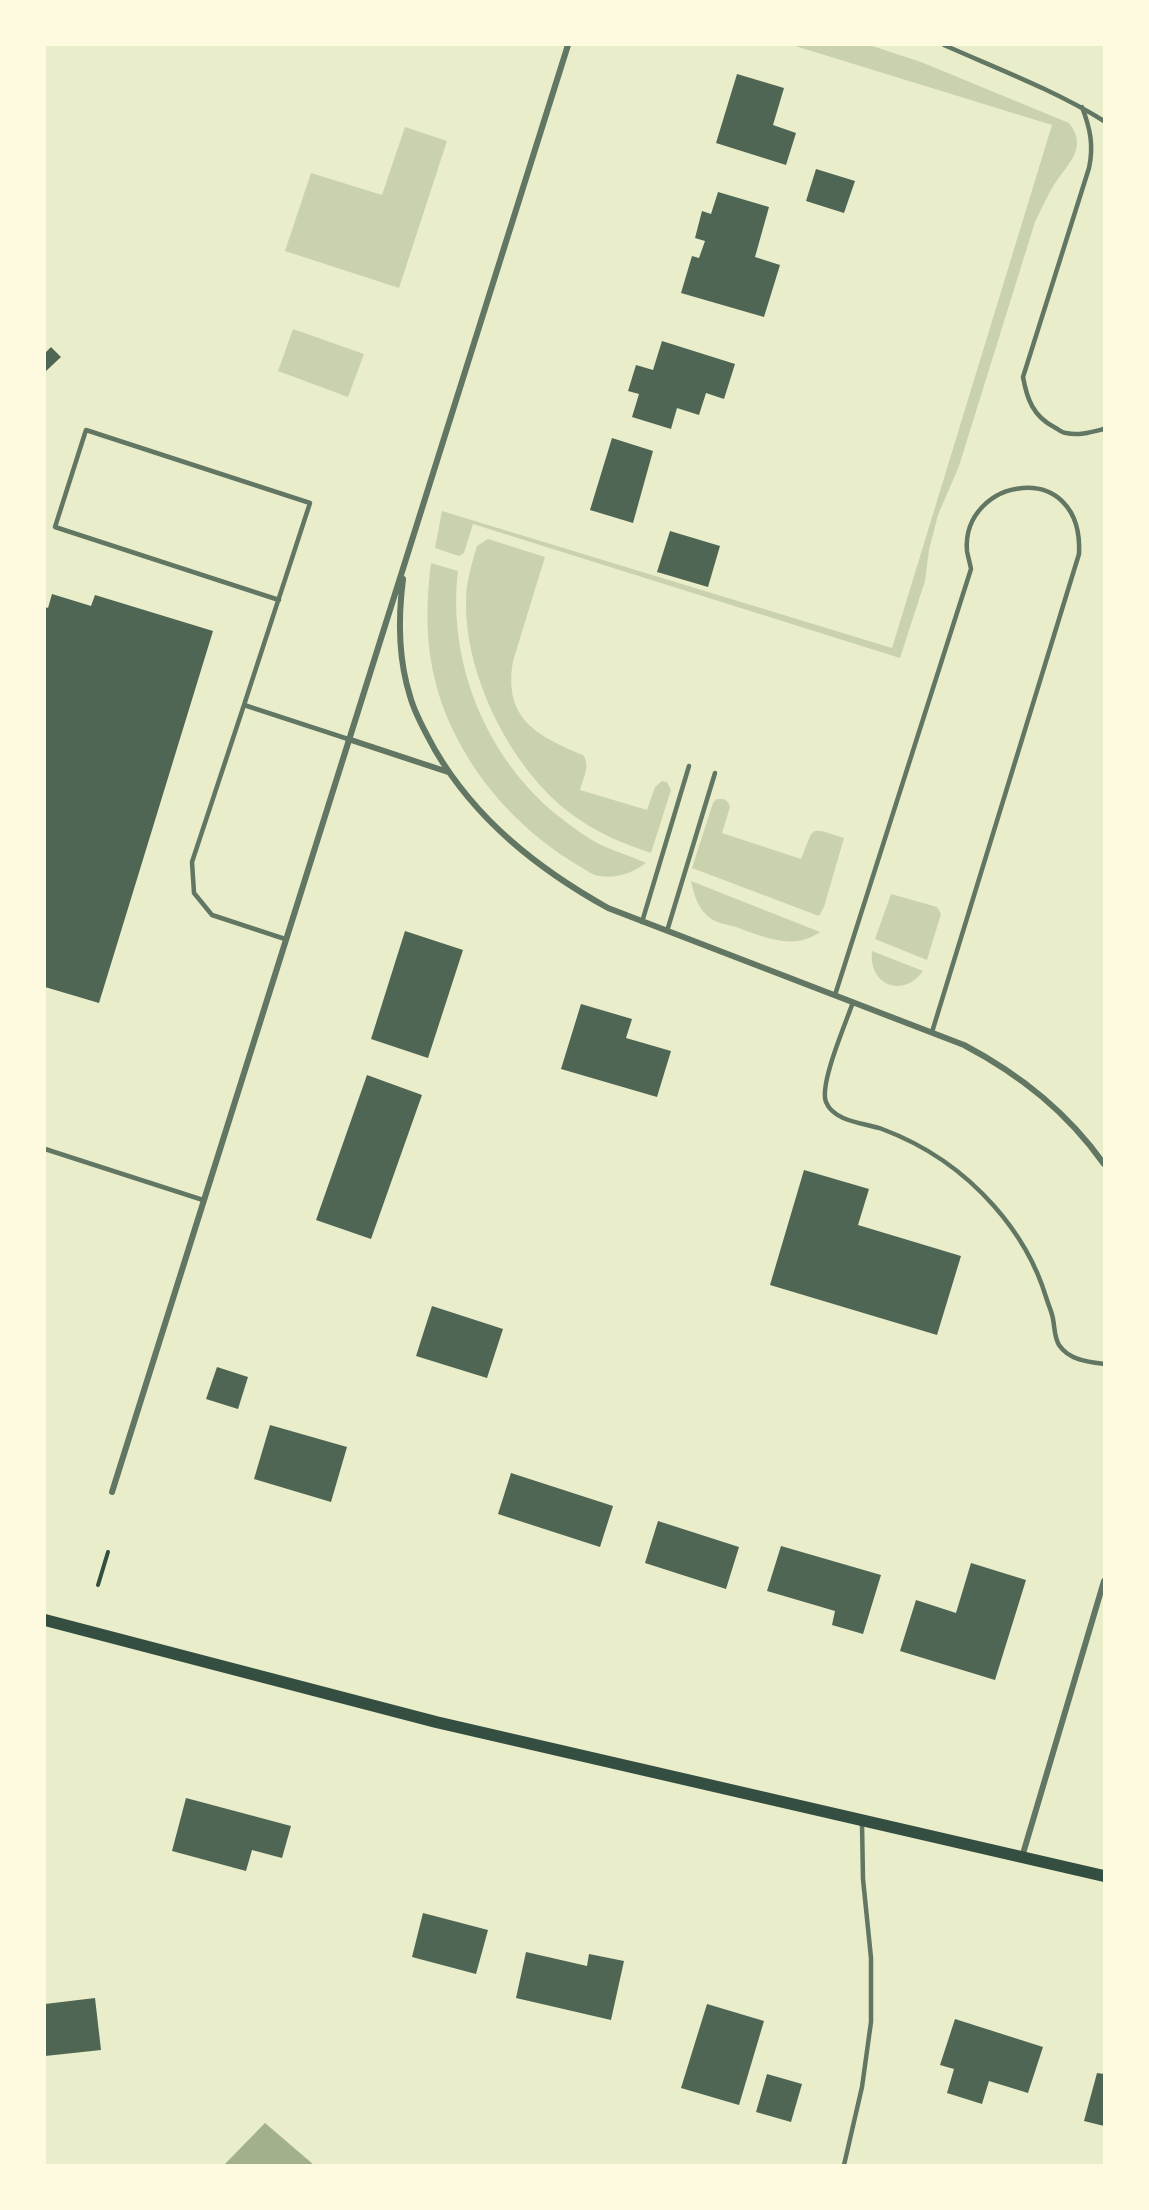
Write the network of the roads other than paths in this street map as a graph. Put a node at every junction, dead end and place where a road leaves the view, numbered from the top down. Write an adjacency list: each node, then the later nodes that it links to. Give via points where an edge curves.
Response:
1 (568, 45): 6 (street)
2 (944, 45): 3 (lane)
3 (1082, 107): 4 (lane); 5 (lane, via 1092,143 1089,168 1023,377 1034,411 1048,424 1065,434)
4 (1104, 121)
5 (1104, 429)
6 (410, 548): 9 (street); 11 (street, via 400,602 402,664 410,698)
7 (279, 600): 7 (lane, via 310,503 86,430 55,527); 8 (lane)
8 (244, 705): 9 (lane); 15 (lane, via 192,862 194,893 212,915)
9 (348, 739): 11 (street); 15 (street)
10 (690, 766): 13 (lane)
11 (449, 773): 13 (street, via 494,826 546,870 608,908)
12 (715, 773): 14 (lane)
13 (642, 922): 14 (street)
14 (667, 931): 16 (street)
15 (285, 939): 21 (street)
16 (835, 995): 17 (street); 18 (lane, via 971,569 967,549 976,514 1001,493 1019,487 1041,489 1060,498 1071,511 1078,525 1079,554)
17 (853, 1002): 18 (street); 22 (lane, via 825,1084 826,1103 838,1116 914,1143 972,1184 1001,1215 1031,1259 1060,1346 1076,1359)
18 (933, 1032): 20 (street, via 974,1050 1021,1078 1068,1119)
19 (45, 1149): 21 (lane)
20 (1104, 1164)
21 (203, 1200): 23 (street)
22 (1104, 1364)
23 (112, 1492)
24 (1104, 1581): 27 (street)
25 (45, 1620): 26 (main road, via 436,1722)
26 (862, 1820): 27 (main road); 29 (lane, via 871,2022 862,2087)
27 (1022, 1857): 28 (main road)
28 (1104, 1876)
29 (844, 2165)

